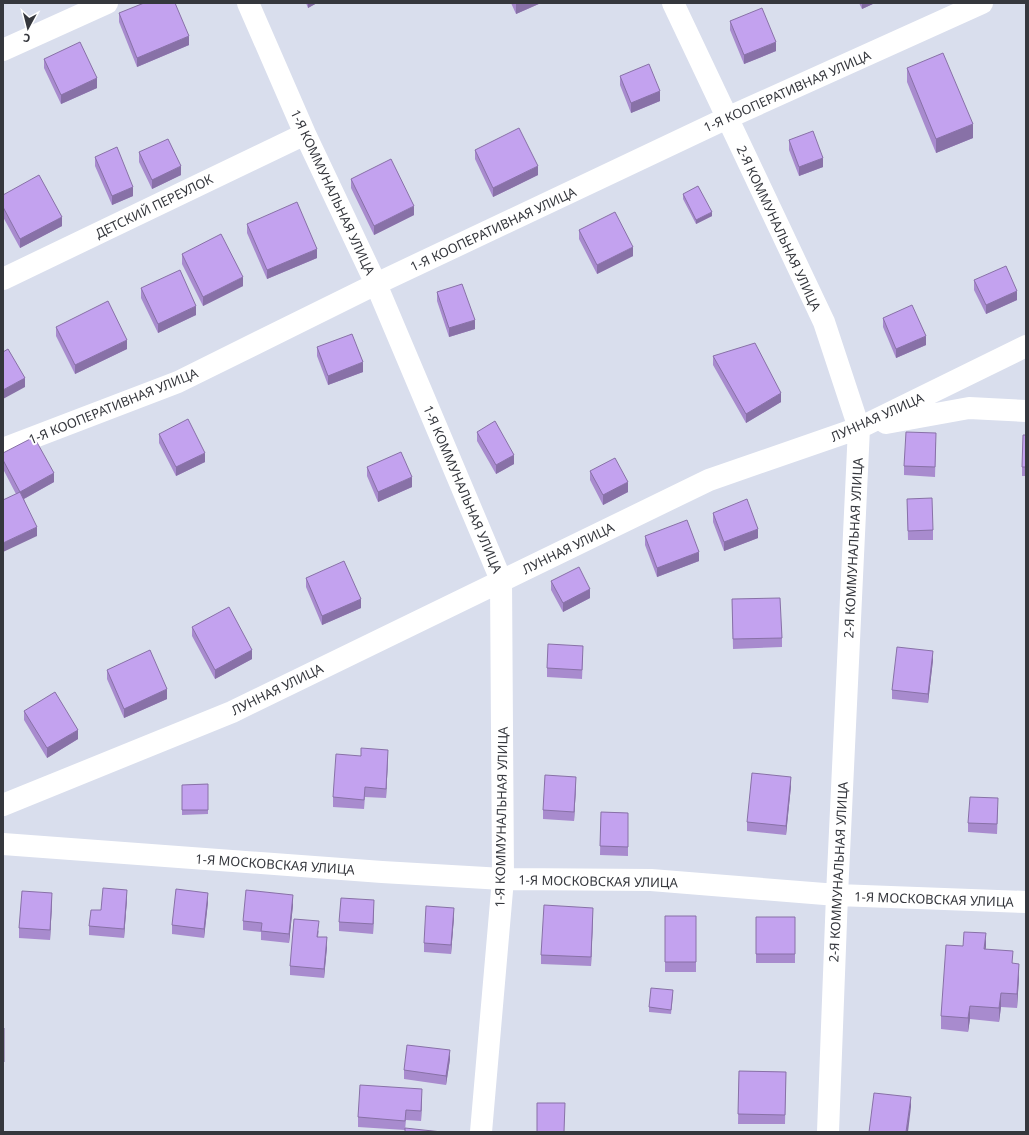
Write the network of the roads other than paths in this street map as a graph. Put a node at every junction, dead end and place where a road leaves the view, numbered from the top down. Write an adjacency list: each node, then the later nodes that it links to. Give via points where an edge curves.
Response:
1 (107, 3): 5 (street)
2 (248, 3): 7 (street, 1-Я КОММУНАЛЬНАЯ УЛИЦА)
3 (673, 3): 6 (street, 2-Я КОММУНАЛЬНАЯ УЛИЦА)
4 (982, 3): 6 (street, 1-Я КООПЕРАТИВНАЯ УЛИЦА)
5 (3, 50)
6 (728, 118): 9 (street, 1-Я КООПЕРАТИВНАЯ УЛИЦА); 12 (street, 2-Я КОММУНАЛЬНАЯ УЛИЦА, via 824,322)
7 (305, 134): 8 (street, ДЕТСКИЙ ПЕРЕУЛОК); 9 (street, 1-Я КОММУНАЛЬНАЯ УЛИЦА)
8 (3, 279)
9 (376, 284): 13 (street, 1-Я КООПЕРАТИВНАЯ УЛИЦА, via 178,382); 14 (street, 1-Я КОММУНАЛЬНАЯ УЛИЦА)
10 (1026, 346): 12 (street, ЛУННАЯ УЛИЦА)
11 (1026, 410): 12 (street, via 969,408)
12 (859, 428): 14 (street, ЛУННАЯ УЛИЦА, via 709,480); 18 (street, 2-Я КОММУНАЛЬНАЯ УЛИЦА)
13 (3, 450)
14 (501, 580): 15 (street, ЛУННАЯ УЛИЦА, via 232,712); 17 (street, 1-Я КОММУНАЛЬНАЯ УЛИЦА)
15 (3, 804)
16 (3, 844): 17 (street, 1-Я МОСКОВСКАЯ УЛИЦА, via 382,872)
17 (503, 878): 18 (street, 1-Я МОСКОВСКАЯ УЛИЦА, via 652,880); 20 (street, 1-Я КОММУНАЛЬНАЯ УЛИЦА)
18 (837, 895): 19 (street, 1-Я МОСКОВСКАЯ УЛИЦА); 21 (street, 2-Я КОММУНАЛЬНАЯ УЛИЦА)
19 (1026, 902)
20 (481, 1132)
21 (828, 1132)

